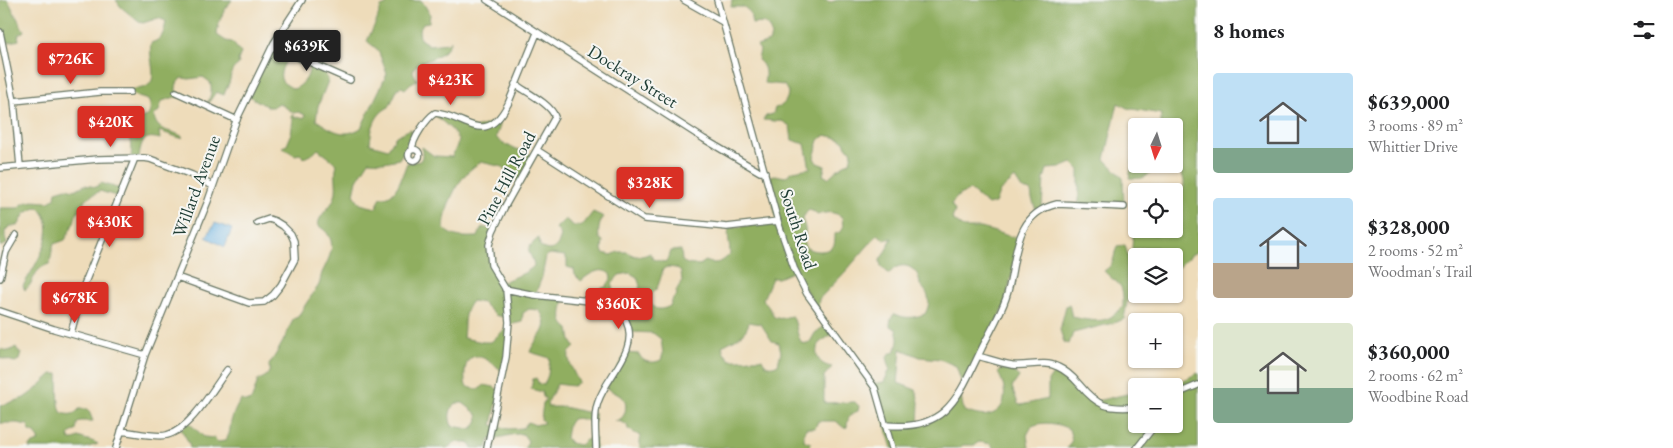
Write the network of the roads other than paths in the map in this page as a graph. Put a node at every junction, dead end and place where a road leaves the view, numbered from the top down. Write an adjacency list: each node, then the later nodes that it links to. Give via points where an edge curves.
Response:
1 (302, 0): 8 (street, Willard Avenue)
2 (487, 0): 7 (street, Dockray Street)
3 (684, 0): 5 (street)
4 (717, 0): 5 (street, South Road)
5 (723, 22): 20 (street, South Road)
6 (0, 32): 13 (street)
7 (537, 32): 10 (street); 20 (street, Dockray Street, via 721,149)
8 (273, 46): 9 (street); 14 (street, Willard Avenue)
9 (350, 80)
10 (515, 84): 15 (street, via 508,104 496,121 475,127 435,113 424,125); 16 (street, Pine Hill Road, via 554,112 555,117)
11 (130, 92): 13 (street)
12 (176, 92): 14 (street)
13 (14, 101): 18 (street)
14 (237, 120): 21 (street, Willard Avenue)
15 (412, 150)
16 (537, 150): 23 (street, via 644,219 727,227); 29 (street, Pine Hill Road, via 504,208 489,245 491,265)
17 (135, 158): 18 (street); 21 (street, via 150,159); 31 (street, via 84,285)
18 (20, 166): 19 (street)
19 (0, 168)
20 (765, 172): 23 (street, South Road)
21 (213, 186): 27 (street, Willard Avenue)
22 (1124, 207): 33 (street, via 1057,204 1036,214 1018,239 1006,298)
23 (778, 221): 38 (street, South Road, via 807,294 876,388)
24 (257, 223): 27 (street, via 269,219 275,221 291,234 294,241 295,259 281,285 264,302 249,303)
25 (16, 235): 26 (street)
26 (3, 251): 28 (street)
27 (177, 277): 32 (street, Willard Avenue)
28 (0, 278)
29 (505, 289): 42 (street, Pine Hill Road, via 508,344); 43 (street, via 607,303 623,314 630,332 629,346 598,401)
30 (0, 311): 31 (street)
31 (71, 334): 32 (street)
32 (145, 355): 39 (street, Willard Avenue)
33 (978, 356): 37 (street, via 1012,365 1056,366 1073,377 1090,398 1102,406); 38 (street, via 946,411 915,425)
34 (227, 370): 39 (street, via 188,423 175,433 165,436)
35 (1198, 385): 36 (street)
36 (1183, 391)
37 (1128, 407)
38 (885, 425): 44 (street, South Road)
39 (121, 431): 41 (street, Willard Avenue)
40 (1149, 433): 45 (street)
41 (116, 448)
42 (487, 448)
43 (596, 448)
44 (892, 448)
45 (1137, 448)

